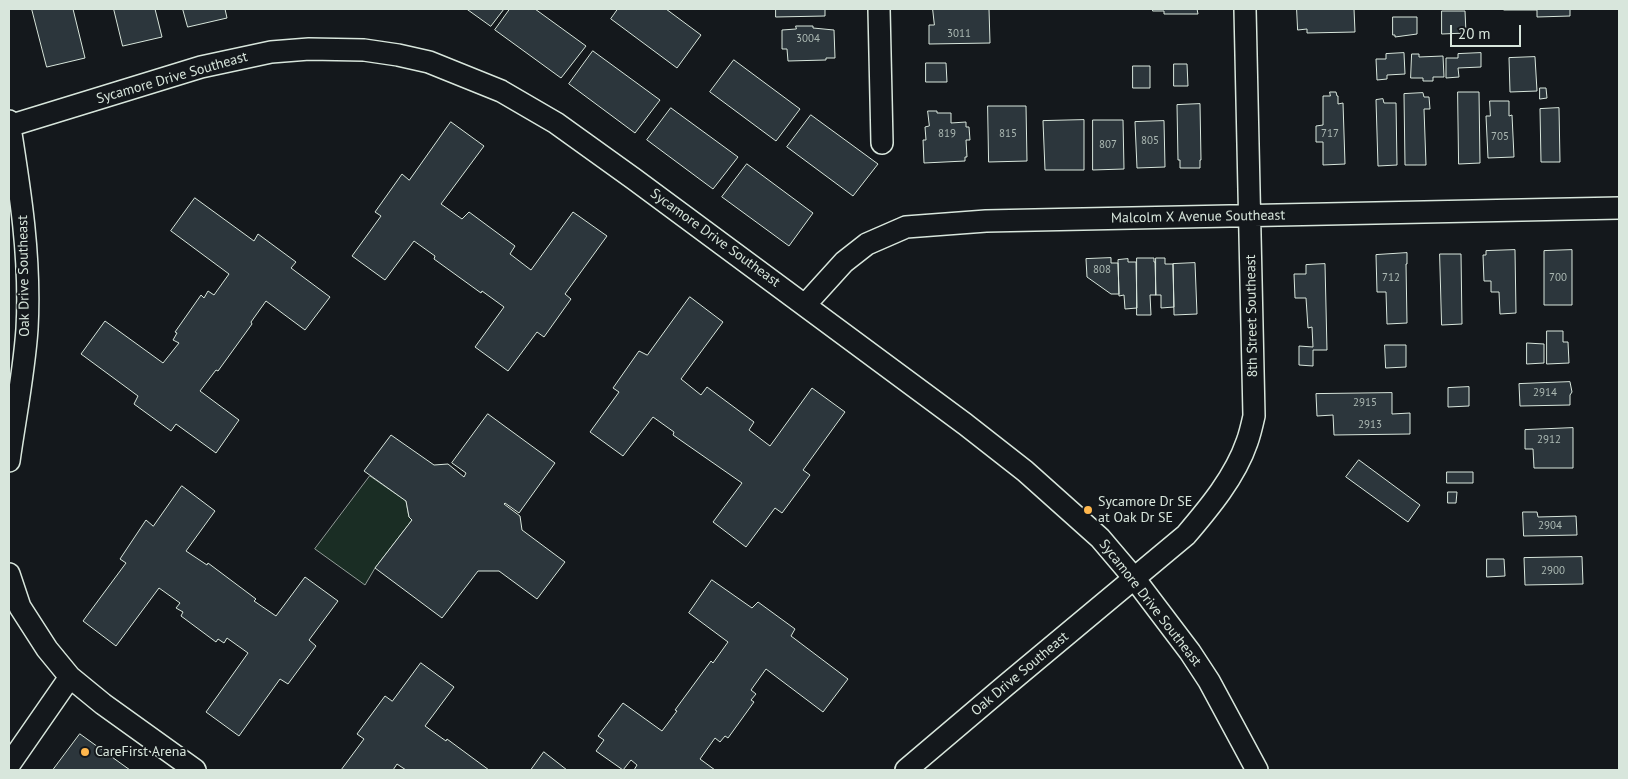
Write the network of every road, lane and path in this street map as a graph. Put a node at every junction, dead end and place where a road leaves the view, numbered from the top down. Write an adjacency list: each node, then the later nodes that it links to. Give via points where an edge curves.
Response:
1 (879, 9): 4 (street)
2 (1246, 9): 6 (street, 8th Street Southeast)
3 (9, 124): 7 (street, Sycamore Drive Southeast, via 201,67 271,52 309,49 398,54 429,62 502,90 634,179); 8 (street, Oak Drive Southeast, via 25,226 27,329)
4 (882, 143)
5 (1619, 208): 6 (street, Malcolm X Avenue Southeast)
6 (1250, 216): 7 (street, Malcolm X Avenue Southeast, via 986,221 906,227 859,250); 10 (street, 8th Street Southeast, via 1254,416 1247,442 1237,466 1201,519)
7 (804, 305): 10 (street, Sycamore Drive Southeast, via 1025,471 1100,538)
8 (9, 461)
9 (9, 574): 11 (street, via 20,607)
10 (1134, 578): 14 (street, Oak Drive Southeast); 15 (street, Sycamore Drive Southeast, via 1209,681)
11 (70, 677): 12 (street); 13 (street)
12 (9, 765)
13 (194, 770)
14 (906, 770)
15 (1257, 770)

